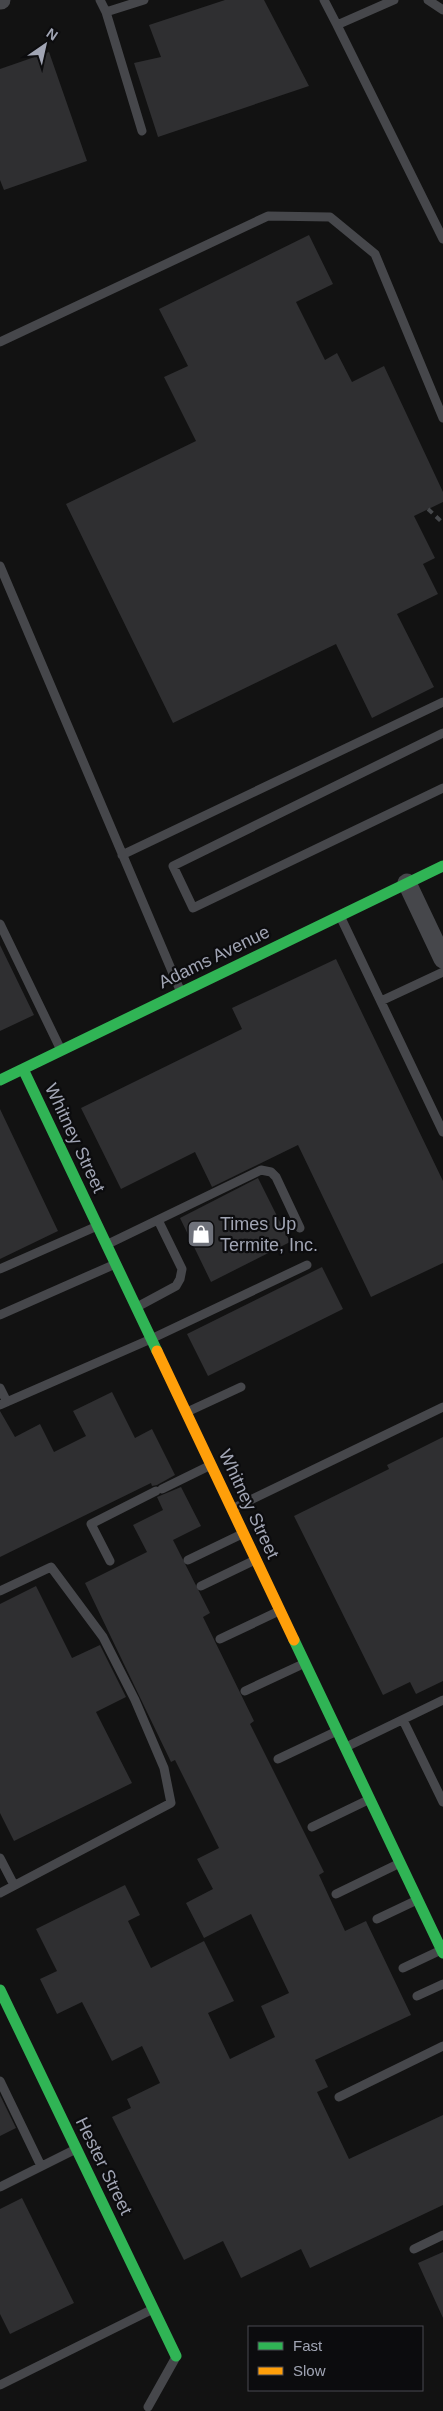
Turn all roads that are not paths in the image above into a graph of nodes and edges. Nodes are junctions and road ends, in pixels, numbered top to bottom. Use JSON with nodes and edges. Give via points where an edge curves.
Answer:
{"nodes":[{"id":1,"x":100,"y":0,"type":"edge"},
{"id":2,"x":144,"y":0,"type":"edge"},
{"id":3,"x":324,"y":0,"type":"edge"},
{"id":4,"x":394,"y":0,"type":"edge"},
{"id":5,"x":428,"y":0,"type":"edge"},
{"id":6,"x":443,"y":10,"type":"edge"},
{"id":7,"x":106,"y":12,"type":"junction"},
{"id":8,"x":336,"y":26,"type":"junction"},
{"id":9,"x":142,"y":131,"type":"dead end"},
{"id":10,"x":443,"y":239,"type":"edge"},
{"id":11,"x":0,"y":342,"type":"edge"},
{"id":12,"x":443,"y":418,"type":"edge"},
{"id":13,"x":0,"y":566,"type":"edge"},
{"id":14,"x":443,"y":702,"type":"edge"},
{"id":15,"x":443,"y":733,"type":"edge"},
{"id":16,"x":443,"y":788,"type":"edge"},
{"id":17,"x":122,"y":855,"type":"junction"},
{"id":18,"x":443,"y":866,"type":"edge"},
{"id":19,"x":407,"y":883,"type":"junction"},
{"id":20,"x":340,"y":916,"type":"junction"},
{"id":21,"x":0,"y":924,"type":"edge"},
{"id":22,"x":441,"y":948,"type":"edge"},
{"id":23,"x":443,"y":972,"type":"edge"},
{"id":24,"x":181,"y":993,"type":"junction"},
{"id":25,"x":381,"y":1001,"type":"junction"},
{"id":26,"x":61,"y":1051,"type":"junction"},
{"id":27,"x":23,"y":1069,"type":"junction"},
{"id":28,"x":0,"y":1080,"type":"edge"},
{"id":29,"x":443,"y":1132,"type":"edge"},
{"id":30,"x":158,"y":1220,"type":"junction"},
{"id":31,"x":97,"y":1226,"type":"junction"},
{"id":32,"x":300,"y":1228,"type":"dead end"},
{"id":33,"x":107,"y":1244,"type":"junction"},
{"id":34,"x":116,"y":1264,"type":"junction"},
{"id":35,"x":307,"y":1264,"type":"dead end"},
{"id":36,"x":0,"y":1269,"type":"edge"},
{"id":37,"x":137,"y":1308,"type":"junction"},
{"id":38,"x":0,"y":1315,"type":"edge"},
{"id":39,"x":151,"y":1339,"type":"junction"},
{"id":40,"x":241,"y":1387,"type":"dead end"},
{"id":41,"x":0,"y":1388,"type":"edge"},
{"id":42,"x":4,"y":1404,"type":"edge"},
{"id":43,"x":443,"y":1407,"type":"edge"},
{"id":44,"x":186,"y":1412,"type":"junction"},
{"id":45,"x":211,"y":1464,"type":"junction"},
{"id":46,"x":232,"y":1508,"type":"junction"},
{"id":47,"x":244,"y":1534,"type":"junction"},
{"id":48,"x":188,"y":1560,"type":"dead end"},
{"id":49,"x":256,"y":1560,"type":"junction"},
{"id":50,"x":110,"y":1561,"type":"dead end"},
{"id":51,"x":201,"y":1586,"type":"dead end"},
{"id":52,"x":0,"y":1591,"type":"edge"},
{"id":53,"x":280,"y":1611,"type":"junction"},
{"id":54,"x":220,"y":1639,"type":"dead end"},
{"id":55,"x":306,"y":1663,"type":"junction"},
{"id":56,"x":246,"y":1691,"type":"dead end"},
{"id":57,"x":443,"y":1700,"type":"edge"},
{"id":58,"x":403,"y":1720,"type":"junction"},
{"id":59,"x":338,"y":1731,"type":"junction"},
{"id":60,"x":345,"y":1748,"type":"junction"},
{"id":61,"x":278,"y":1759,"type":"dead end"},
{"id":62,"x":370,"y":1799,"type":"junction"},
{"id":63,"x":443,"y":1802,"type":"edge"},
{"id":64,"x":312,"y":1827,"type":"dead end"},
{"id":65,"x":0,"y":1858,"type":"edge"},
{"id":66,"x":400,"y":1863,"type":"junction"},
{"id":67,"x":14,"y":1885,"type":"junction"},
{"id":68,"x":0,"y":1893,"type":"edge"},
{"id":69,"x":336,"y":1894,"type":"dead end"},
{"id":70,"x":418,"y":1900,"type":"junction"},
{"id":71,"x":377,"y":1919,"type":"dead end"},
{"id":72,"x":442,"y":1951,"type":"edge"},
{"id":73,"x":403,"y":1968,"type":"dead end"},
{"id":74,"x":443,"y":1984,"type":"edge"},
{"id":75,"x":0,"y":1990,"type":"edge"},
{"id":76,"x":417,"y":1996,"type":"dead end"},
{"id":77,"x":4,"y":2007,"type":"edge"},
{"id":78,"x":443,"y":2046,"type":"edge"},
{"id":79,"x":0,"y":2081,"type":"edge"},
{"id":80,"x":339,"y":2097,"type":"dead end"},
{"id":81,"x":76,"y":2148,"type":"junction"},
{"id":82,"x":42,"y":2166,"type":"junction"},
{"id":83,"x":0,"y":2187,"type":"edge"},
{"id":84,"x":443,"y":2235,"type":"edge"},
{"id":85,"x":414,"y":2249,"type":"dead end"},
{"id":86,"x":154,"y":2309,"type":"junction"},
{"id":87,"x":176,"y":2356,"type":"joint"},
{"id":88,"x":0,"y":2385,"type":"edge"},
{"id":89,"x":148,"y":2407,"type":"dead end"}],
"edges":[{"from":1,"to":7,"type":"lane"},
{"from":2,"to":7,"type":"lane"},
{"from":3,"to":8,"type":"lane"},
{"from":4,"to":8,"type":"lane"},
{"from":5,"to":6,"type":"lane"},
{"from":7,"to":9,"type":"lane"},
{"from":8,"to":10,"type":"lane"},
{"from":11,"to":12,"type":"lane","via":[[268,216],[330,217],[375,254]]},
{"from":13,"to":17,"type":"lane"},
{"from":14,"to":17,"type":"lane"},
{"from":15,"to":16,"type":"lane","via":[[173,866],[193,908]]},
{"from":17,"to":24,"type":"lane"},
{"from":18,"to":19,"type":"street","name":"Adams Avenue"},
{"from":19,"to":20,"type":"street","name":"Adams Avenue"},
{"from":19,"to":22,"type":"street"},
{"from":20,"to":24,"type":"street","name":"Adams Avenue"},
{"from":20,"to":25,"type":"lane"},
{"from":21,"to":26,"type":"lane"},
{"from":23,"to":25,"type":"lane"},
{"from":24,"to":26,"type":"street","name":"Adams Avenue"},
{"from":25,"to":29,"type":"lane"},
{"from":26,"to":27,"type":"street","name":"Adams Avenue"},
{"from":27,"to":28,"type":"street","name":"Adams Avenue"},
{"from":27,"to":31,"type":"street","name":"Whitney Street"},
{"from":30,"to":32,"type":"lane","via":[[262,1170],[272,1172],[276,1177]]},
{"from":30,"to":33,"type":"lane"},
{"from":30,"to":37,"type":"lane","via":[[182,1270],[180,1279],[176,1286]]},
{"from":31,"to":33,"type":"street","name":"Whitney Street"},
{"from":31,"to":36,"type":"lane"},
{"from":33,"to":34,"type":"street","name":"Whitney Street"},
{"from":34,"to":37,"type":"street","name":"Whitney Street"},
{"from":34,"to":38,"type":"lane"},
{"from":35,"to":39,"type":"lane"},
{"from":37,"to":39,"type":"street","name":"Whitney Street"},
{"from":39,"to":42,"type":"lane"},
{"from":39,"to":44,"type":"street","name":"Whitney Street"},
{"from":40,"to":44,"type":"lane"},
{"from":41,"to":42,"type":"lane"},
{"from":43,"to":46,"type":"lane"},
{"from":44,"to":45,"type":"street","name":"Whitney Street"},
{"from":45,"to":46,"type":"street","name":"Whitney Street"},
{"from":45,"to":50,"type":"lane","via":[[91,1524]]},
{"from":46,"to":47,"type":"street","name":"Whitney Street"},
{"from":47,"to":48,"type":"lane"},
{"from":47,"to":49,"type":"street","name":"Whitney Street"},
{"from":49,"to":51,"type":"lane"},
{"from":49,"to":53,"type":"street","name":"Whitney Street"},
{"from":52,"to":67,"type":"lane","via":[[52,1567],[104,1637],[164,1768],[171,1803]]},
{"from":53,"to":54,"type":"lane"},
{"from":53,"to":55,"type":"street","name":"Whitney Street"},
{"from":55,"to":56,"type":"lane"},
{"from":55,"to":59,"type":"street","name":"Whitney Street"},
{"from":57,"to":58,"type":"lane"},
{"from":58,"to":60,"type":"lane"},
{"from":58,"to":63,"type":"lane"},
{"from":59,"to":60,"type":"street","name":"Whitney Street"},
{"from":59,"to":61,"type":"lane"},
{"from":60,"to":62,"type":"street","name":"Whitney Street"},
{"from":62,"to":64,"type":"lane"},
{"from":62,"to":66,"type":"street","name":"Whitney Street"},
{"from":65,"to":67,"type":"lane"},
{"from":66,"to":69,"type":"lane"},
{"from":66,"to":70,"type":"street","name":"Whitney Street"},
{"from":67,"to":68,"type":"lane"},
{"from":70,"to":71,"type":"lane"},
{"from":70,"to":72,"type":"street","name":"Whitney Street"},
{"from":72,"to":73,"type":"lane"},
{"from":74,"to":76,"type":"lane"},
{"from":75,"to":77,"type":"street","name":"Hester Street"},
{"from":77,"to":81,"type":"street","name":"Hester Street"},
{"from":78,"to":80,"type":"lane"},
{"from":79,"to":82,"type":"lane"},
{"from":81,"to":82,"type":"lane"},
{"from":81,"to":86,"type":"street","name":"Hester Street"},
{"from":82,"to":83,"type":"lane"},
{"from":84,"to":85,"type":"lane"},
{"from":86,"to":87,"type":"street","name":"Hester Street"},
{"from":86,"to":88,"type":"lane"},
{"from":87,"to":89,"type":"lane"}]}
